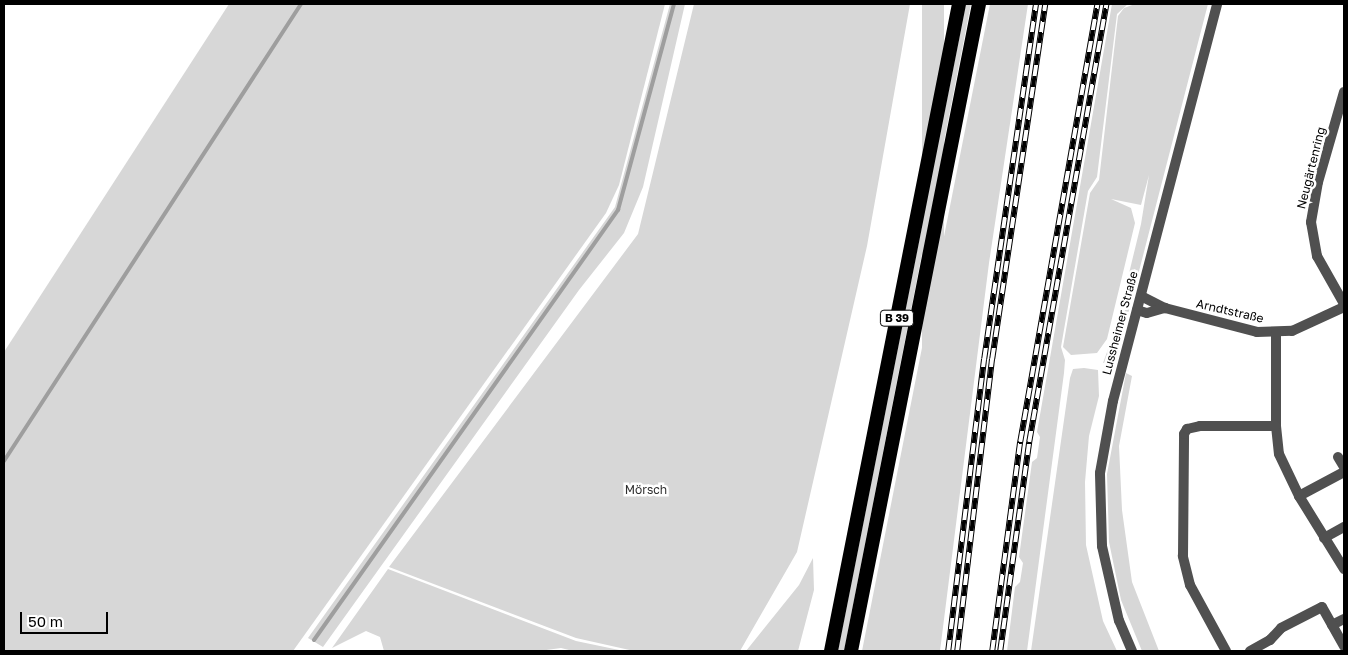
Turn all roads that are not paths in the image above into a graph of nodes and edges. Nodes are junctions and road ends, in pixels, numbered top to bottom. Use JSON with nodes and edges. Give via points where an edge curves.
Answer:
{"nodes":[{"id":1,"x":959,"y":4,"type":"edge"},
{"id":2,"x":979,"y":4,"type":"edge"},
{"id":3,"x":1217,"y":4,"type":"edge"},
{"id":4,"x":1344,"y":92,"type":"edge"},
{"id":5,"x":1140,"y":296,"type":"junction"},
{"id":6,"x":1344,"y":306,"type":"edge"},
{"id":7,"x":1166,"y":308,"type":"junction"},
{"id":8,"x":1137,"y":310,"type":"junction"},
{"id":9,"x":1276,"y":333,"type":"junction"},
{"id":10,"x":1276,"y":426,"type":"junction"},
{"id":11,"x":1338,"y":457,"type":"dead end"},
{"id":12,"x":1344,"y":468,"type":"edge"},
{"id":13,"x":1344,"y":472,"type":"edge"},
{"id":14,"x":1299,"y":496,"type":"junction"},
{"id":15,"x":1344,"y":527,"type":"edge"},
{"id":16,"x":1324,"y":538,"type":"junction"},
{"id":17,"x":1344,"y":569,"type":"edge"},
{"id":18,"x":1344,"y":619,"type":"edge"},
{"id":19,"x":1332,"y":625,"type":"junction"},
{"id":20,"x":1344,"y":646,"type":"edge"},
{"id":21,"x":852,"y":648,"type":"edge"},
{"id":22,"x":831,"y":651,"type":"edge"},
{"id":23,"x":1132,"y":651,"type":"edge"},
{"id":24,"x":1226,"y":651,"type":"edge"},
{"id":25,"x":1250,"y":651,"type":"edge"}],
"edges":[{"from":1,"to":22,"type":"highway","number":"B 39"},
{"from":2,"to":21,"type":"highway","number":"B 39"},
{"from":3,"to":5,"type":"street","name":"Lussheimer Straße"},
{"from":4,"to":6,"type":"street","name":"Neugärtenring","via":[[1318,182],[1311,222],[1317,256]]},
{"from":5,"to":7,"type":"street","name":"Arndtstraße"},
{"from":5,"to":8,"type":"street","name":"Lussheimer Straße"},
{"from":6,"to":9,"type":"street","name":"Arndtstraße","via":[[1308,326]]},
{"from":7,"to":8,"type":"street","name":"Arndtstraße","via":[[1147,313]]},
{"from":7,"to":9,"type":"street","name":"Arndtstraße","via":[[1257,332]]},
{"from":8,"to":23,"type":"street","name":"Lussheimer Straße","via":[[1105,437],[1099,515],[1109,586],[1118,621]]},
{"from":9,"to":10,"type":"street"},
{"from":10,"to":14,"type":"street","via":[[1279,454]]},
{"from":10,"to":24,"type":"street","via":[[1200,426],[1187,429],[1184,434],[1183,556],[1190,585]]},
{"from":11,"to":12,"type":"street"},
{"from":13,"to":14,"type":"street"},
{"from":14,"to":16,"type":"street"},
{"from":15,"to":16,"type":"street"},
{"from":16,"to":17,"type":"street"},
{"from":18,"to":19,"type":"street"},
{"from":19,"to":20,"type":"street"},
{"from":19,"to":25,"type":"street","via":[[1322,607],[1281,628],[1270,640]]}]}
